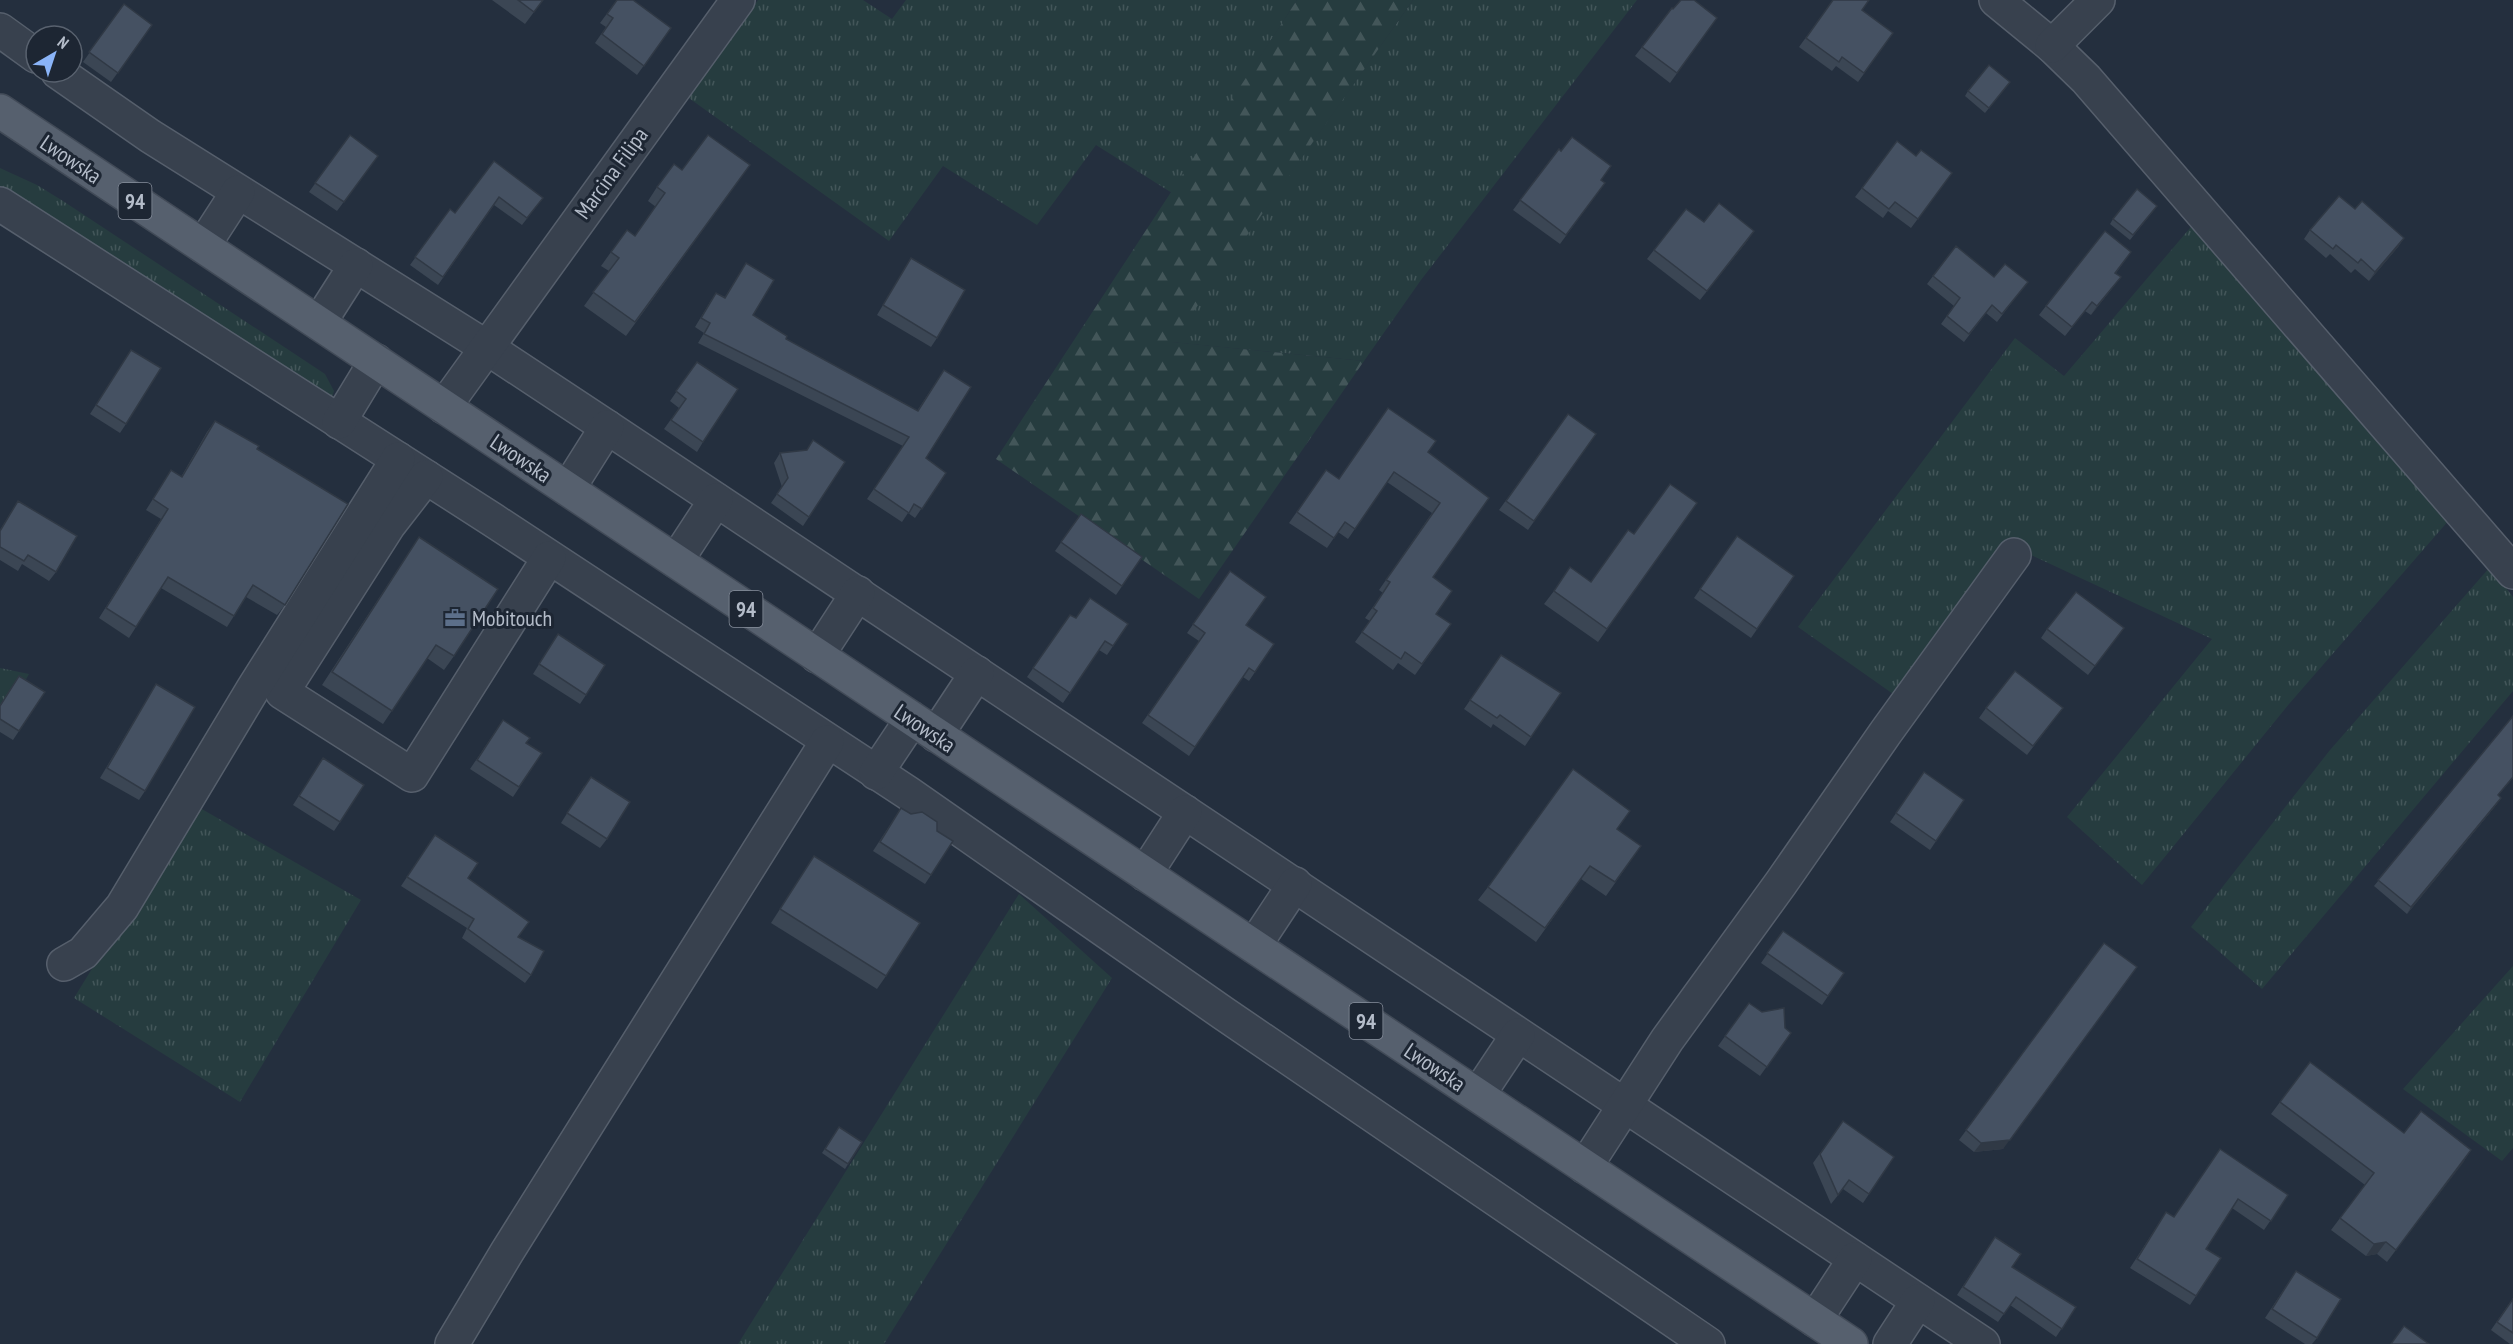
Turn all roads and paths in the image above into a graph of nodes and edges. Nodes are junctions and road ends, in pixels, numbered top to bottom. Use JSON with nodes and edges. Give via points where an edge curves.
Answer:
{"nodes":[{"id":1,"x":738,"y":0,"type":"edge"},
{"id":2,"x":1995,"y":0,"type":"edge"},
{"id":3,"x":2098,"y":0,"type":"edge"},
{"id":4,"x":0,"y":30,"type":"edge"},
{"id":5,"x":2052,"y":46,"type":"junction"},
{"id":6,"x":24,"y":47,"type":"edge"},
{"id":7,"x":76,"y":84,"type":"edge"},
{"id":8,"x":0,"y":111,"type":"edge"},
{"id":9,"x":238,"y":192,"type":"junction"},
{"id":10,"x":0,"y":204,"type":"edge"},
{"id":11,"x":203,"y":246,"type":"junction"},
{"id":12,"x":356,"y":265,"type":"junction"},
{"id":13,"x":319,"y":323,"type":"junction"},
{"id":14,"x":486,"y":347,"type":"junction"},
{"id":15,"x":376,"y":361,"type":"junction"},
{"id":16,"x":444,"y":407,"type":"junction"},
{"id":17,"x":339,"y":422,"type":"junction"},
{"id":18,"x":607,"y":427,"type":"junction"},
{"id":19,"x":398,"y":459,"type":"junction"},
{"id":20,"x":426,"y":477,"type":"junction"},
{"id":21,"x":568,"y":489,"type":"junction"},
{"id":22,"x":716,"y":500,"type":"junction"},
{"id":23,"x":2014,"y":555,"type":"dead end"},
{"id":24,"x":549,"y":558,"type":"junction"},
{"id":25,"x":676,"y":561,"type":"junction"},
{"id":26,"x":2513,"y":572,"type":"edge"},
{"id":27,"x":858,"y":593,"type":"junction"},
{"id":28,"x":817,"y":656,"type":"junction"},
{"id":29,"x":977,"y":673,"type":"junction"},
{"id":30,"x":924,"y":727,"type":"junction"},
{"id":31,"x":827,"y":742,"type":"junction"},
{"id":32,"x":876,"y":773,"type":"junction"},
{"id":33,"x":1185,"y":812,"type":"junction"},
{"id":34,"x":1145,"y":874,"type":"junction"},
{"id":35,"x":1295,"y":884,"type":"junction"},
{"id":36,"x":1254,"y":946,"type":"junction"},
{"id":37,"x":64,"y":963,"type":"dead end"},
{"id":38,"x":1518,"y":1035,"type":"junction"},
{"id":39,"x":1478,"y":1095,"type":"junction"},
{"id":40,"x":1625,"y":1106,"type":"junction"},
{"id":41,"x":1586,"y":1167,"type":"junction"},
{"id":42,"x":1855,"y":1259,"type":"junction"},
{"id":43,"x":1918,"y":1301,"type":"junction"},
{"id":44,"x":1815,"y":1320,"type":"junction"},
{"id":45,"x":452,"y":1344,"type":"edge"},
{"id":46,"x":1708,"y":1344,"type":"edge"},
{"id":47,"x":1851,"y":1344,"type":"edge"},
{"id":48,"x":1890,"y":1344,"type":"edge"},
{"id":49,"x":1983,"y":1344,"type":"edge"}],
"edges":[{"from":1,"to":14,"type":"street","name":"Marcina Filipa"},
{"from":2,"to":5,"type":"street"},
{"from":3,"to":5,"type":"street"},
{"from":4,"to":6,"type":"street"},
{"from":5,"to":26,"type":"street","via":[[2095,89]]},
{"from":7,"to":9,"type":"street"},
{"from":8,"to":11,"type":"main road","name":"Lwowska","number":"94"},
{"from":9,"to":11,"type":"street"},
{"from":9,"to":12,"type":"street"},
{"from":10,"to":17,"type":"street"},
{"from":11,"to":13,"type":"main road","name":"Lwowska","number":"94"},
{"from":12,"to":13,"type":"street"},
{"from":12,"to":14,"type":"street"},
{"from":13,"to":15,"type":"main road","name":"Lwowska","number":"94"},
{"from":14,"to":16,"type":"street","name":"Marcina Filipa"},
{"from":14,"to":18,"type":"street"},
{"from":15,"to":16,"type":"main road","name":"Lwowska","number":"94"},
{"from":15,"to":17,"type":"street"},
{"from":16,"to":21,"type":"main road","name":"Lwowska","number":"94"},
{"from":17,"to":19,"type":"street"},
{"from":18,"to":21,"type":"street"},
{"from":18,"to":22,"type":"street"},
{"from":19,"to":20,"type":"street"},
{"from":19,"to":37,"type":"street","via":[[122,907],[83,953]]},
{"from":20,"to":24,"type":"street"},
{"from":20,"to":24,"type":"street","via":[[388,526],[282,692],[412,775]]},
{"from":21,"to":25,"type":"main road","name":"Lwowska","number":"94"},
{"from":22,"to":25,"type":"street"},
{"from":22,"to":27,"type":"street"},
{"from":23,"to":40,"type":"street"},
{"from":24,"to":31,"type":"street"},
{"from":25,"to":28,"type":"main road","name":"Lwowska","number":"94"},
{"from":27,"to":28,"type":"street"},
{"from":27,"to":29,"type":"street"},
{"from":28,"to":30,"type":"main road","name":"Lwowska","number":"94"},
{"from":29,"to":30,"type":"street"},
{"from":29,"to":33,"type":"street"},
{"from":30,"to":32,"type":"street"},
{"from":30,"to":34,"type":"main road","name":"Lwowska","number":"94"},
{"from":31,"to":32,"type":"street"},
{"from":31,"to":45,"type":"street"},
{"from":32,"to":46,"type":"street"},
{"from":33,"to":34,"type":"street"},
{"from":33,"to":35,"type":"street"},
{"from":34,"to":36,"type":"main road","name":"Lwowska","number":"94"},
{"from":35,"to":36,"type":"street"},
{"from":35,"to":38,"type":"street"},
{"from":36,"to":39,"type":"main road","name":"Lwowska","number":"94"},
{"from":38,"to":39,"type":"street"},
{"from":38,"to":40,"type":"street"},
{"from":39,"to":41,"type":"main road","name":"Lwowska","number":"94"},
{"from":40,"to":41,"type":"street"},
{"from":40,"to":42,"type":"street"},
{"from":41,"to":44,"type":"main road","name":"Lwowska","number":"94"},
{"from":42,"to":43,"type":"street"},
{"from":42,"to":44,"type":"street"},
{"from":43,"to":48,"type":"street"},
{"from":43,"to":49,"type":"street"},
{"from":44,"to":47,"type":"main road","name":"Lwowska","number":"94"}]}
